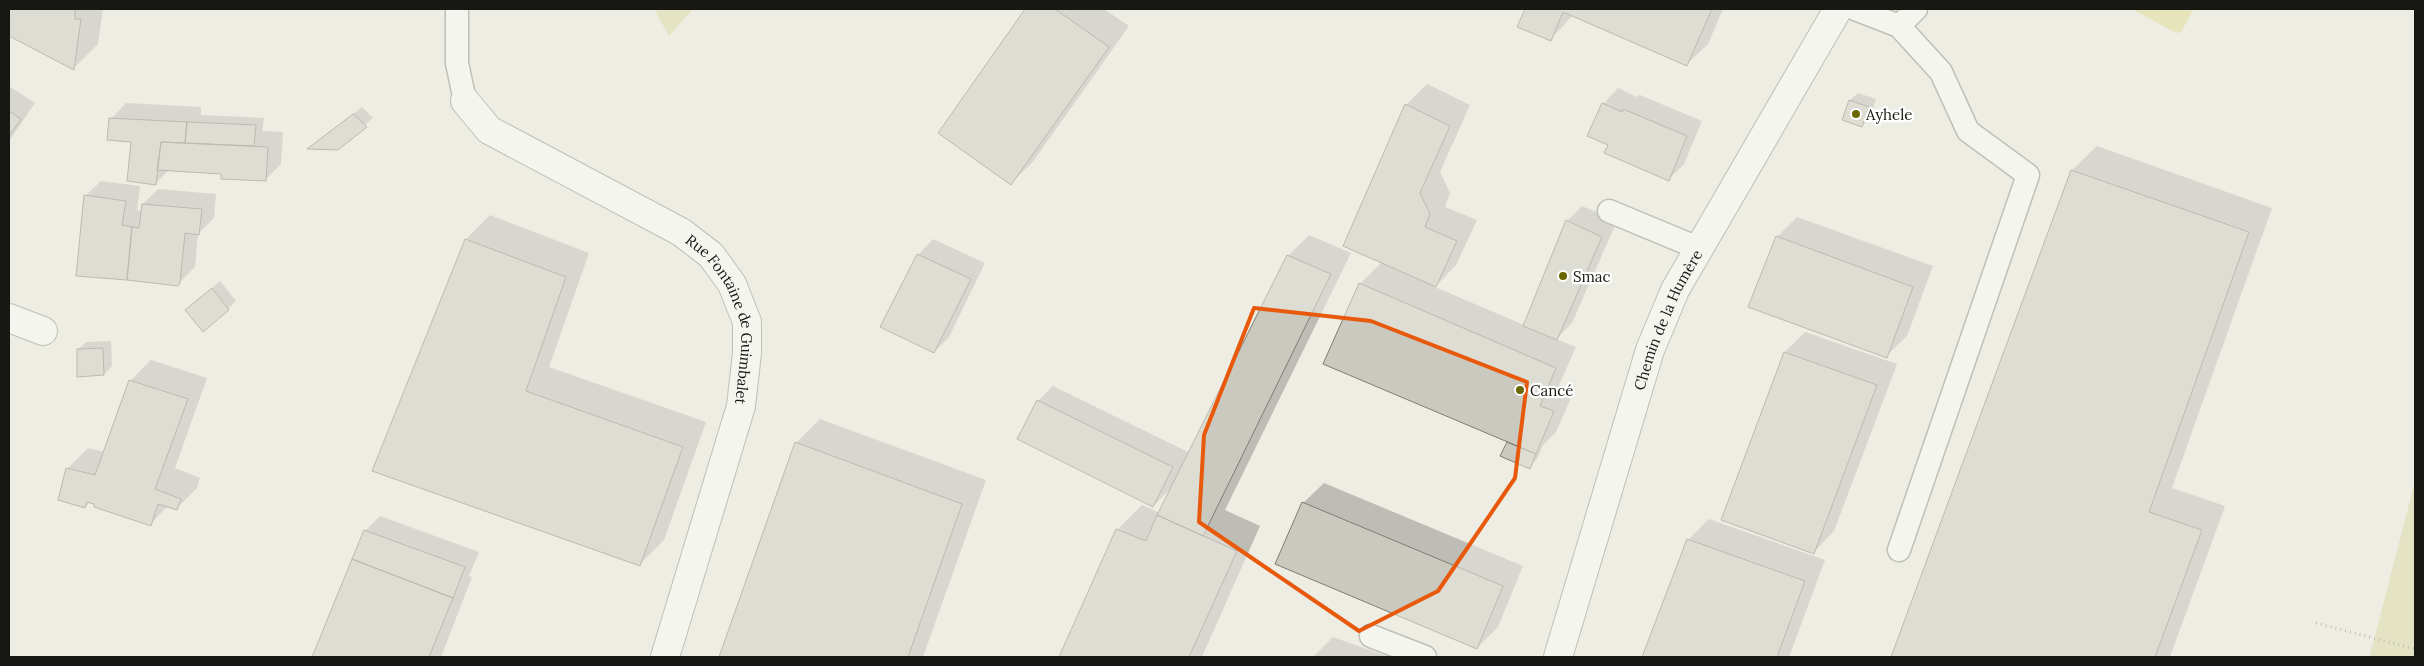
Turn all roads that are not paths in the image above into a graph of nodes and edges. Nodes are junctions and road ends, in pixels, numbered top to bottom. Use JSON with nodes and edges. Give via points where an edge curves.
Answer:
{"nodes":[{"id":1,"x":457,"y":9,"type":"edge"},
{"id":2,"x":1838,"y":9,"type":"edge"},
{"id":3,"x":1855,"y":9,"type":"edge"},
{"id":4,"x":1916,"y":9,"type":"edge"},
{"id":5,"x":1899,"y":26,"type":"junction"},
{"id":6,"x":465,"y":101,"type":"joint"},
{"id":7,"x":1609,"y":211,"type":"dead end"},
{"id":8,"x":1698,"y":248,"type":"junction"},
{"id":9,"x":9,"y":318,"type":"edge"},
{"id":10,"x":43,"y":331,"type":"dead end"},
{"id":11,"x":1899,"y":550,"type":"dead end"},
{"id":12,"x":1371,"y":636,"type":"dead end"},
{"id":13,"x":665,"y":657,"type":"edge"},
{"id":14,"x":1425,"y":657,"type":"edge"},
{"id":15,"x":1558,"y":657,"type":"edge"}],
"edges":[{"from":1,"to":6,"type":"lane","via":[[456,64]]},
{"from":2,"to":8,"type":"street","name":"Chemin de la Humère"},
{"from":3,"to":5,"type":"lane"},
{"from":4,"to":5,"type":"lane"},
{"from":5,"to":11,"type":"lane","via":[[1940,72],[1968,131],[2028,175]]},
{"from":6,"to":13,"type":"street","name":"Rue Fontaine de Guimbalet","via":[[489,130],[681,232],[711,255],[732,284],[747,322],[741,406]]},
{"from":7,"to":8,"type":"lane"},
{"from":8,"to":15,"type":"street","name":"Chemin de la Humère","via":[[1675,290],[1650,350]]},
{"from":9,"to":10,"type":"street"},
{"from":12,"to":14,"type":"lane"}]}
